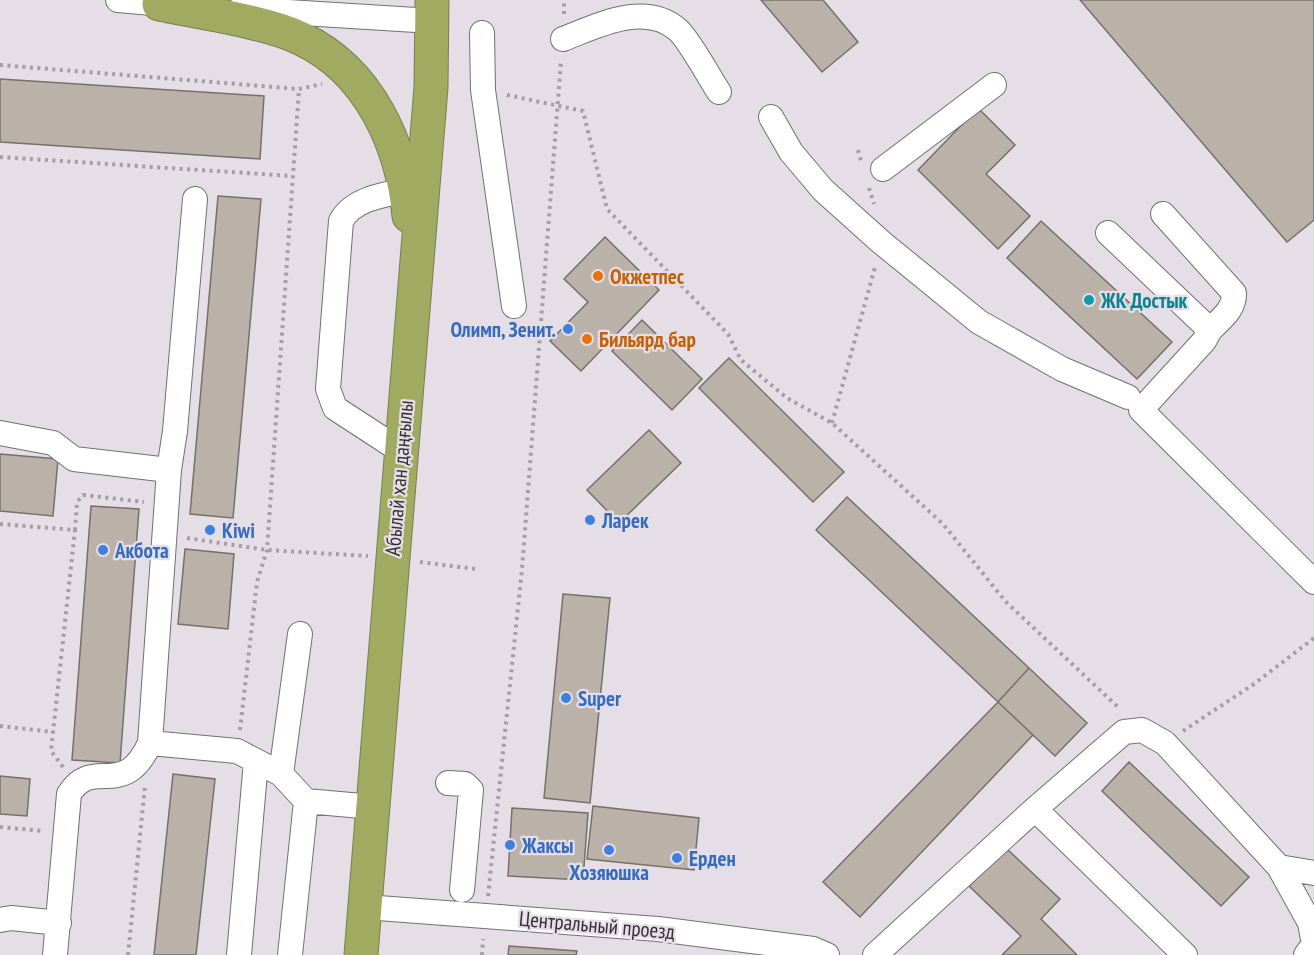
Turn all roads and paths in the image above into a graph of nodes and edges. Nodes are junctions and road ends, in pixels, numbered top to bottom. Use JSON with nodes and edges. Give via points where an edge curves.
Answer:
{"nodes":[{"id":1,"x":118,"y":0,"type":"edge"},
{"id":2,"x":564,"y":0,"type":"edge"},
{"id":3,"x":174,"y":2,"type":"edge"},
{"id":4,"x":432,"y":10,"type":"edge"},
{"id":5,"x":482,"y":33,"type":"dead end"},
{"id":6,"x":563,"y":39,"type":"junction"},
{"id":7,"x":0,"y":65,"type":"edge"},
{"id":8,"x":356,"y":78,"type":"junction"},
{"id":9,"x":994,"y":85,"type":"dead end"},
{"id":10,"x":299,"y":89,"type":"junction"},
{"id":11,"x":483,"y":90,"type":"junction"},
{"id":12,"x":719,"y":92,"type":"dead end"},
{"id":13,"x":555,"y":106,"type":"junction"},
{"id":14,"x":771,"y":117,"type":"dead end"},
{"id":15,"x":858,"y":150,"type":"dead end"},
{"id":16,"x":0,"y":157,"type":"edge"},
{"id":17,"x":871,"y":174,"type":"junction"},
{"id":18,"x":292,"y":176,"type":"junction"},
{"id":19,"x":414,"y":189,"type":"junction"},
{"id":20,"x":195,"y":199,"type":"dead end"},
{"id":21,"x":1163,"y":214,"type":"dead end"},
{"id":22,"x":1108,"y":233,"type":"dead end"},
{"id":23,"x":881,"y":242,"type":"junction"},
{"id":24,"x":514,"y":306,"type":"dead end"},
{"id":25,"x":1210,"y":330,"type":"junction"},
{"id":26,"x":1128,"y":397,"type":"dead end"},
{"id":27,"x":832,"y":423,"type":"junction"},
{"id":28,"x":0,"y":433,"type":"edge"},
{"id":29,"x":401,"y":451,"type":"junction"},
{"id":30,"x":169,"y":470,"type":"junction"},
{"id":31,"x":166,"y":504,"type":"junction"},
{"id":32,"x":0,"y":524,"type":"edge"},
{"id":33,"x":75,"y":530,"type":"junction"},
{"id":34,"x":166,"y":535,"type":"junction"},
{"id":35,"x":267,"y":550,"type":"junction"},
{"id":36,"x":392,"y":558,"type":"junction"},
{"id":37,"x":476,"y":569,"type":"dead end"},
{"id":38,"x":1314,"y":582,"type":"edge"},
{"id":39,"x":300,"y":634,"type":"dead end"},
{"id":40,"x":1314,"y":638,"type":"edge"},
{"id":41,"x":0,"y":726,"type":"edge"},
{"id":42,"x":1142,"y":730,"type":"junction"},
{"id":43,"x":53,"y":732,"type":"junction"},
{"id":44,"x":150,"y":743,"type":"junction"},
{"id":45,"x":1165,"y":743,"type":"junction"},
{"id":46,"x":247,"y":756,"type":"junction"},
{"id":47,"x":280,"y":774,"type":"junction"},
{"id":48,"x":448,"y":783,"type":"dead end"},
{"id":49,"x":75,"y":784,"type":"junction"},
{"id":50,"x":306,"y":801,"type":"junction"},
{"id":51,"x":373,"y":807,"type":"junction"},
{"id":52,"x":1035,"y":809,"type":"junction"},
{"id":53,"x":0,"y":827,"type":"edge"},
{"id":54,"x":64,"y":833,"type":"junction"},
{"id":55,"x":1279,"y":867,"type":"junction"},
{"id":56,"x":1314,"y":873,"type":"edge"},
{"id":57,"x":462,"y":890,"type":"dead end"},
{"id":58,"x":365,"y":907,"type":"junction"},
{"id":59,"x":486,"y":916,"type":"junction"},
{"id":60,"x":0,"y":920,"type":"edge"},
{"id":61,"x":59,"y":923,"type":"junction"},
{"id":62,"x":719,"y":946,"type":"edge"},
{"id":63,"x":818,"y":953,"type":"edge"},
{"id":64,"x":55,"y":955,"type":"edge"},
{"id":65,"x":128,"y":955,"type":"edge"},
{"id":66,"x":239,"y":955,"type":"edge"},
{"id":67,"x":290,"y":955,"type":"edge"},
{"id":68,"x":361,"y":955,"type":"edge"},
{"id":69,"x":482,"y":955,"type":"edge"},
{"id":70,"x":875,"y":955,"type":"edge"},
{"id":71,"x":1185,"y":955,"type":"edge"},
{"id":72,"x":1305,"y":955,"type":"edge"}],
"edges":[{"from":1,"to":3,"type":"street"},
{"from":2,"to":6,"type":"path"},
{"from":3,"to":4,"type":"street","via":[[390,17]]},
{"from":3,"to":8,"type":"highway","via":[[301,38]]},
{"from":4,"to":19,"type":"highway","name":"Абылай хан даңғылы","via":[[431,87]]},
{"from":5,"to":11,"type":"street"},
{"from":6,"to":12,"type":"street","via":[[636,15],[663,22],[678,30]]},
{"from":6,"to":13,"type":"path"},
{"from":7,"to":10,"type":"path"},
{"from":8,"to":10,"type":"path"},
{"from":8,"to":19,"type":"highway","via":[[382,118],[399,164]]},
{"from":9,"to":17,"type":"street"},
{"from":10,"to":18,"type":"path"},
{"from":11,"to":13,"type":"path"},
{"from":11,"to":24,"type":"street"},
{"from":13,"to":27,"type":"path","via":[[583,111],[607,209],[728,334],[741,360],[787,398]]},
{"from":13,"to":59,"type":"path","via":[[522,569]]},
{"from":14,"to":23,"type":"street","via":[[791,152],[824,190]]},
{"from":15,"to":17,"type":"path"},
{"from":16,"to":18,"type":"path"},
{"from":17,"to":23,"type":"path"},
{"from":18,"to":35,"type":"path"},
{"from":19,"to":29,"type":"highway","name":"Абылай хан даңғылы","via":[[415,282]]},
{"from":19,"to":29,"type":"street","via":[[360,202],[341,221],[328,389],[335,408]]},
{"from":20,"to":30,"type":"street"},
{"from":21,"to":25,"type":"street","via":[[1234,292],[1230,310]]},
{"from":22,"to":25,"type":"street"},
{"from":23,"to":26,"type":"street","via":[[979,322],[1062,369]]},
{"from":23,"to":27,"type":"path"},
{"from":25,"to":38,"type":"street","via":[[1141,410]]},
{"from":27,"to":42,"type":"path","via":[[943,524],[1006,602]]},
{"from":28,"to":30,"type":"street","via":[[53,443],[74,459]]},
{"from":29,"to":36,"type":"highway","name":"Абылай хан даңғылы"},
{"from":30,"to":31,"type":"street"},
{"from":31,"to":33,"type":"path","via":[[83,495],[76,502]]},
{"from":31,"to":34,"type":"street"},
{"from":32,"to":33,"type":"path"},
{"from":33,"to":43,"type":"path"},
{"from":34,"to":35,"type":"path"},
{"from":34,"to":44,"type":"street"},
{"from":35,"to":36,"type":"path"},
{"from":35,"to":46,"type":"path","via":[[257,582]]},
{"from":36,"to":37,"type":"path"},
{"from":36,"to":51,"type":"highway","name":"Абылай хан даңғылы"},
{"from":39,"to":47,"type":"street"},
{"from":40,"to":45,"type":"path","via":[[1254,684]]},
{"from":41,"to":43,"type":"path"},
{"from":42,"to":45,"type":"street"},
{"from":42,"to":52,"type":"street","via":[[1124,732]]},
{"from":43,"to":49,"type":"path","via":[[51,751]]},
{"from":44,"to":46,"type":"street"},
{"from":44,"to":49,"type":"street","via":[[142,759],[122,776],[85,777]]},
{"from":44,"to":65,"type":"path"},
{"from":45,"to":55,"type":"street"},
{"from":46,"to":47,"type":"street"},
{"from":46,"to":66,"type":"street"},
{"from":47,"to":50,"type":"street"},
{"from":48,"to":57,"type":"street","via":[[465,784],[471,790]]},
{"from":49,"to":54,"type":"street","via":[[69,794]]},
{"from":50,"to":51,"type":"street"},
{"from":50,"to":67,"type":"street"},
{"from":51,"to":58,"type":"highway","name":"Абылай хан даңғылы"},
{"from":52,"to":70,"type":"street"},
{"from":52,"to":71,"type":"street"},
{"from":53,"to":54,"type":"path"},
{"from":54,"to":61,"type":"street"},
{"from":55,"to":56,"type":"street"},
{"from":55,"to":72,"type":"street","via":[[1310,923],[1314,944]]},
{"from":58,"to":59,"type":"street","name":"Центральный проезд"},
{"from":58,"to":68,"type":"highway","name":"Абылай хан даңғылы"},
{"from":59,"to":62,"type":"street","name":"Центральный проезд","via":[[658,929]]},
{"from":59,"to":69,"type":"path"},
{"from":60,"to":61,"type":"street"},
{"from":61,"to":64,"type":"street"},
{"from":62,"to":63,"type":"street","name":"Центральный проезд"}]}
